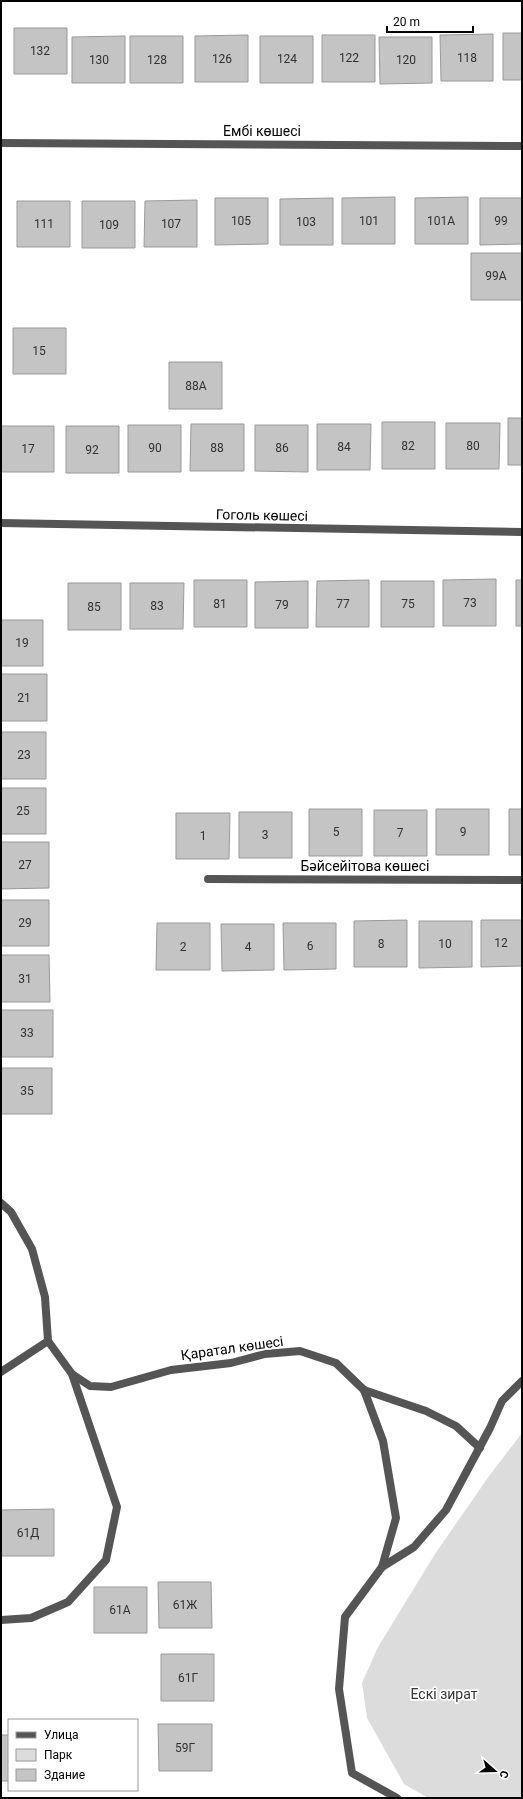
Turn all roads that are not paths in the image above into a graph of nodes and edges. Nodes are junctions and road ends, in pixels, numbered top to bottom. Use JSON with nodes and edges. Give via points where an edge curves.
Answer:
{"nodes":[{"id":1,"x":1,"y":143,"type":"edge"},
{"id":2,"x":522,"y":146,"type":"edge"},
{"id":3,"x":1,"y":523,"type":"edge"},
{"id":4,"x":522,"y":532,"type":"edge"},
{"id":5,"x":208,"y":879,"type":"dead end"},
{"id":6,"x":522,"y":880,"type":"edge"},
{"id":7,"x":1,"y":1203,"type":"edge"},
{"id":8,"x":48,"y":1341,"type":"junction"},
{"id":9,"x":1,"y":1372,"type":"edge"},
{"id":10,"x":72,"y":1374,"type":"junction"},
{"id":11,"x":522,"y":1382,"type":"edge"},
{"id":12,"x":364,"y":1390,"type":"junction"},
{"id":13,"x":480,"y":1448,"type":"junction"},
{"id":14,"x":382,"y":1567,"type":"junction"},
{"id":15,"x":1,"y":1620,"type":"edge"},
{"id":16,"x":397,"y":1798,"type":"edge"}],
"edges":[{"from":1,"to":2,"type":"street","name":"Ембі көшесі"},
{"from":3,"to":4,"type":"street","name":"Гоголь көшесі"},
{"from":5,"to":6,"type":"street","name":"Бәйсейітова көшесі"},
{"from":7,"to":8,"type":"street","via":[[11,1212],[32,1249],[45,1297]]},
{"from":8,"to":9,"type":"street"},
{"from":8,"to":10,"type":"street","name":"Қаратал көшесі"},
{"from":10,"to":12,"type":"street","name":"Қаратал көшесі","via":[[90,1386],[111,1387],[171,1370],[231,1364],[265,1354],[300,1351],[336,1363]]},
{"from":10,"to":15,"type":"street","via":[[117,1507],[106,1560],[68,1602],[31,1618]]},
{"from":11,"to":13,"type":"street","via":[[502,1401]]},
{"from":12,"to":13,"type":"street","via":[[426,1411],[456,1426]]},
{"from":12,"to":14,"type":"street","name":"Қаратал көшесі","via":[[383,1441],[396,1518]]},
{"from":13,"to":14,"type":"street","via":[[446,1510],[414,1547]]},
{"from":14,"to":16,"type":"street","name":"Қаратал көшесі","via":[[345,1617],[339,1689],[352,1772]]}]}
